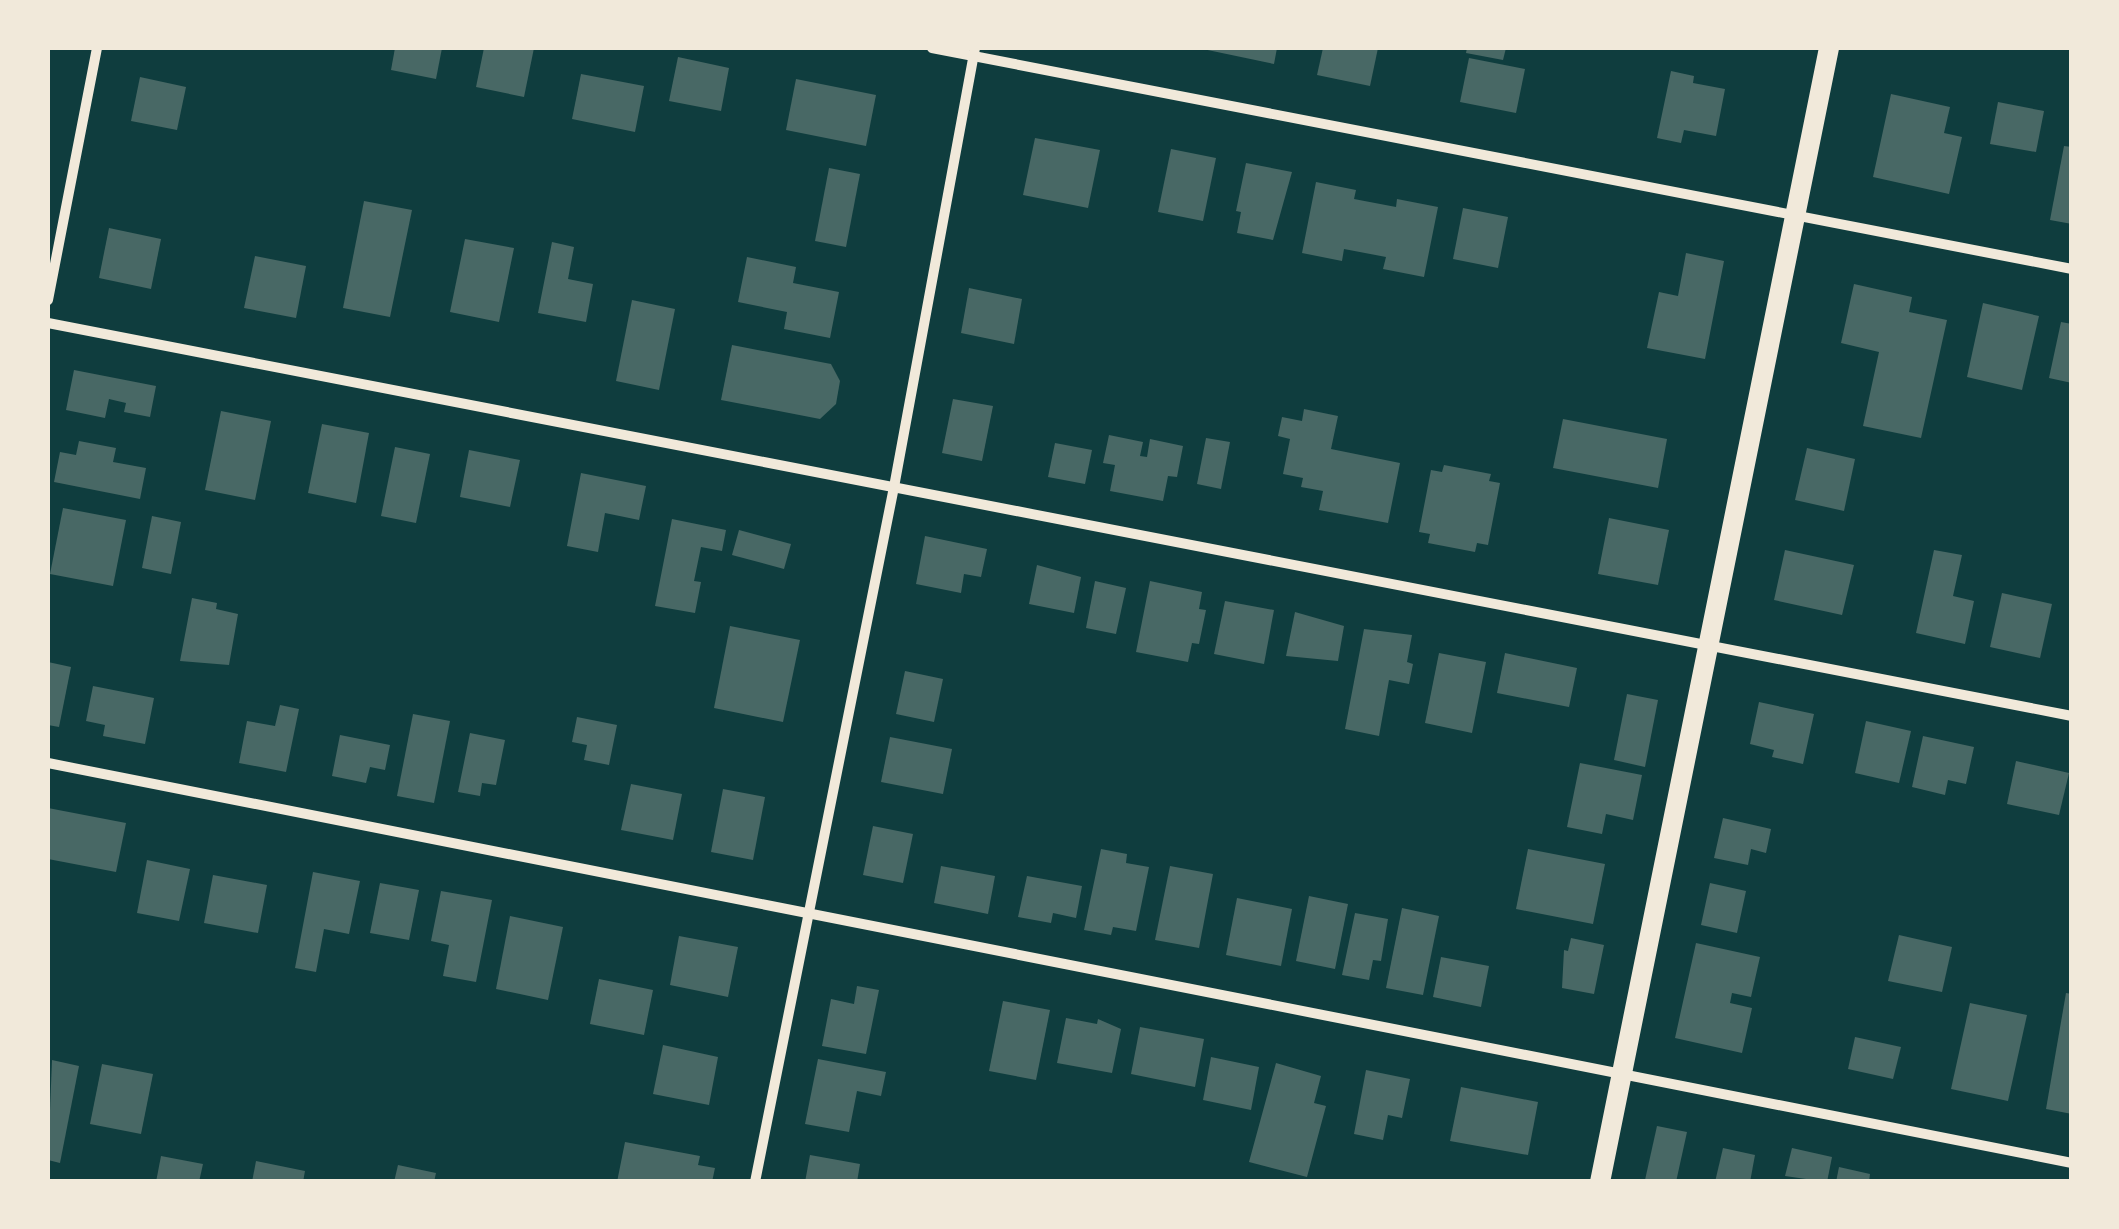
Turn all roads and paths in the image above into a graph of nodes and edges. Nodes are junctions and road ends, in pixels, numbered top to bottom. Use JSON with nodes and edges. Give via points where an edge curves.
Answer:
{"nodes":[{"id":1,"x":97,"y":48,"type":"edge"},
{"id":2,"x":932,"y":48,"type":"edge"},
{"id":3,"x":1829,"y":48,"type":"edge"},
{"id":4,"x":974,"y":52,"type":"edge"},
{"id":5,"x":1796,"y":215,"type":"junction"},
{"id":6,"x":2072,"y":268,"type":"edge"},
{"id":7,"x":48,"y":300,"type":"edge"},
{"id":8,"x":48,"y":324,"type":"edge"},
{"id":9,"x":894,"y":488,"type":"junction"},
{"id":10,"x":1710,"y":646,"type":"junction"},
{"id":11,"x":2072,"y":716,"type":"edge"},
{"id":12,"x":48,"y":762,"type":"edge"},
{"id":13,"x":811,"y":914,"type":"junction"},
{"id":14,"x":1622,"y":1074,"type":"junction"},
{"id":15,"x":2072,"y":1163,"type":"edge"},
{"id":16,"x":755,"y":1182,"type":"edge"},
{"id":17,"x":1600,"y":1182,"type":"edge"}],
"edges":[{"from":1,"to":7,"type":"street"},
{"from":2,"to":4,"type":"street"},
{"from":3,"to":5,"type":"main road"},
{"from":4,"to":5,"type":"street"},
{"from":4,"to":9,"type":"street"},
{"from":5,"to":6,"type":"street"},
{"from":5,"to":10,"type":"main road"},
{"from":8,"to":9,"type":"street"},
{"from":9,"to":10,"type":"street"},
{"from":9,"to":13,"type":"street"},
{"from":10,"to":11,"type":"street"},
{"from":10,"to":14,"type":"main road"},
{"from":12,"to":13,"type":"street"},
{"from":13,"to":14,"type":"street"},
{"from":13,"to":16,"type":"street"},
{"from":14,"to":15,"type":"street"},
{"from":14,"to":17,"type":"main road"}]}
